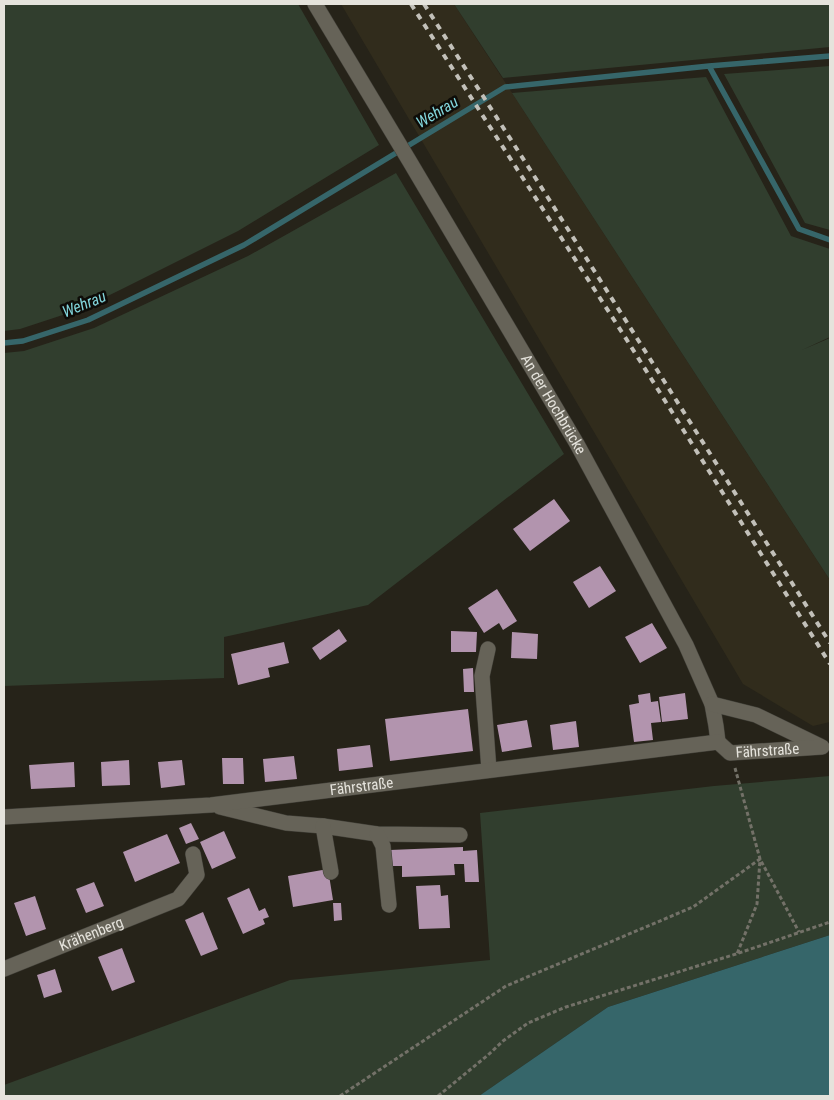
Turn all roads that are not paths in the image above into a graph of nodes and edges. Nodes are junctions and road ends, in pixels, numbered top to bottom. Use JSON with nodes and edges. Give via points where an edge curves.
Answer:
{"nodes":[{"id":1,"x":315,"y":4,"type":"edge"},
{"id":2,"x":488,"y":649,"type":"dead end"},
{"id":3,"x":712,"y":704,"type":"junction"},
{"id":4,"x":718,"y":742,"type":"junction"},
{"id":5,"x":826,"y":748,"type":"edge"},
{"id":6,"x":489,"y":770,"type":"junction"},
{"id":7,"x":211,"y":805,"type":"junction"},
{"id":8,"x":4,"y":817,"type":"edge"},
{"id":9,"x":323,"y":826,"type":"junction"},
{"id":10,"x":377,"y":834,"type":"junction"},
{"id":11,"x":460,"y":835,"type":"dead end"},
{"id":12,"x":193,"y":854,"type":"dead end"},
{"id":13,"x":330,"y":872,"type":"dead end"},
{"id":14,"x":389,"y":905,"type":"dead end"},
{"id":15,"x":4,"y":969,"type":"edge"}],
"edges":[{"from":1,"to":3,"type":"street","name":"An der Hochbrücke","via":[[577,444],[686,645]]},
{"from":2,"to":6,"type":"street","via":[[482,676]]},
{"from":3,"to":4,"type":"street","name":"Fährstraße"},
{"from":3,"to":5,"type":"street","via":[[756,715]]},
{"from":4,"to":5,"type":"street","name":"Fährstraße","via":[[730,753]]},
{"from":4,"to":6,"type":"street","name":"Fährstraße"},
{"from":6,"to":7,"type":"street","name":"Fährstraße"},
{"from":7,"to":8,"type":"street","name":"Fährstraße"},
{"from":7,"to":9,"type":"street","via":[[286,824]]},
{"from":9,"to":10,"type":"street"},
{"from":9,"to":13,"type":"street"},
{"from":10,"to":11,"type":"street"},
{"from":10,"to":14,"type":"street","via":[[383,846]]},
{"from":12,"to":15,"type":"street","name":"Krähenberg","via":[[197,875],[178,899]]}]}
